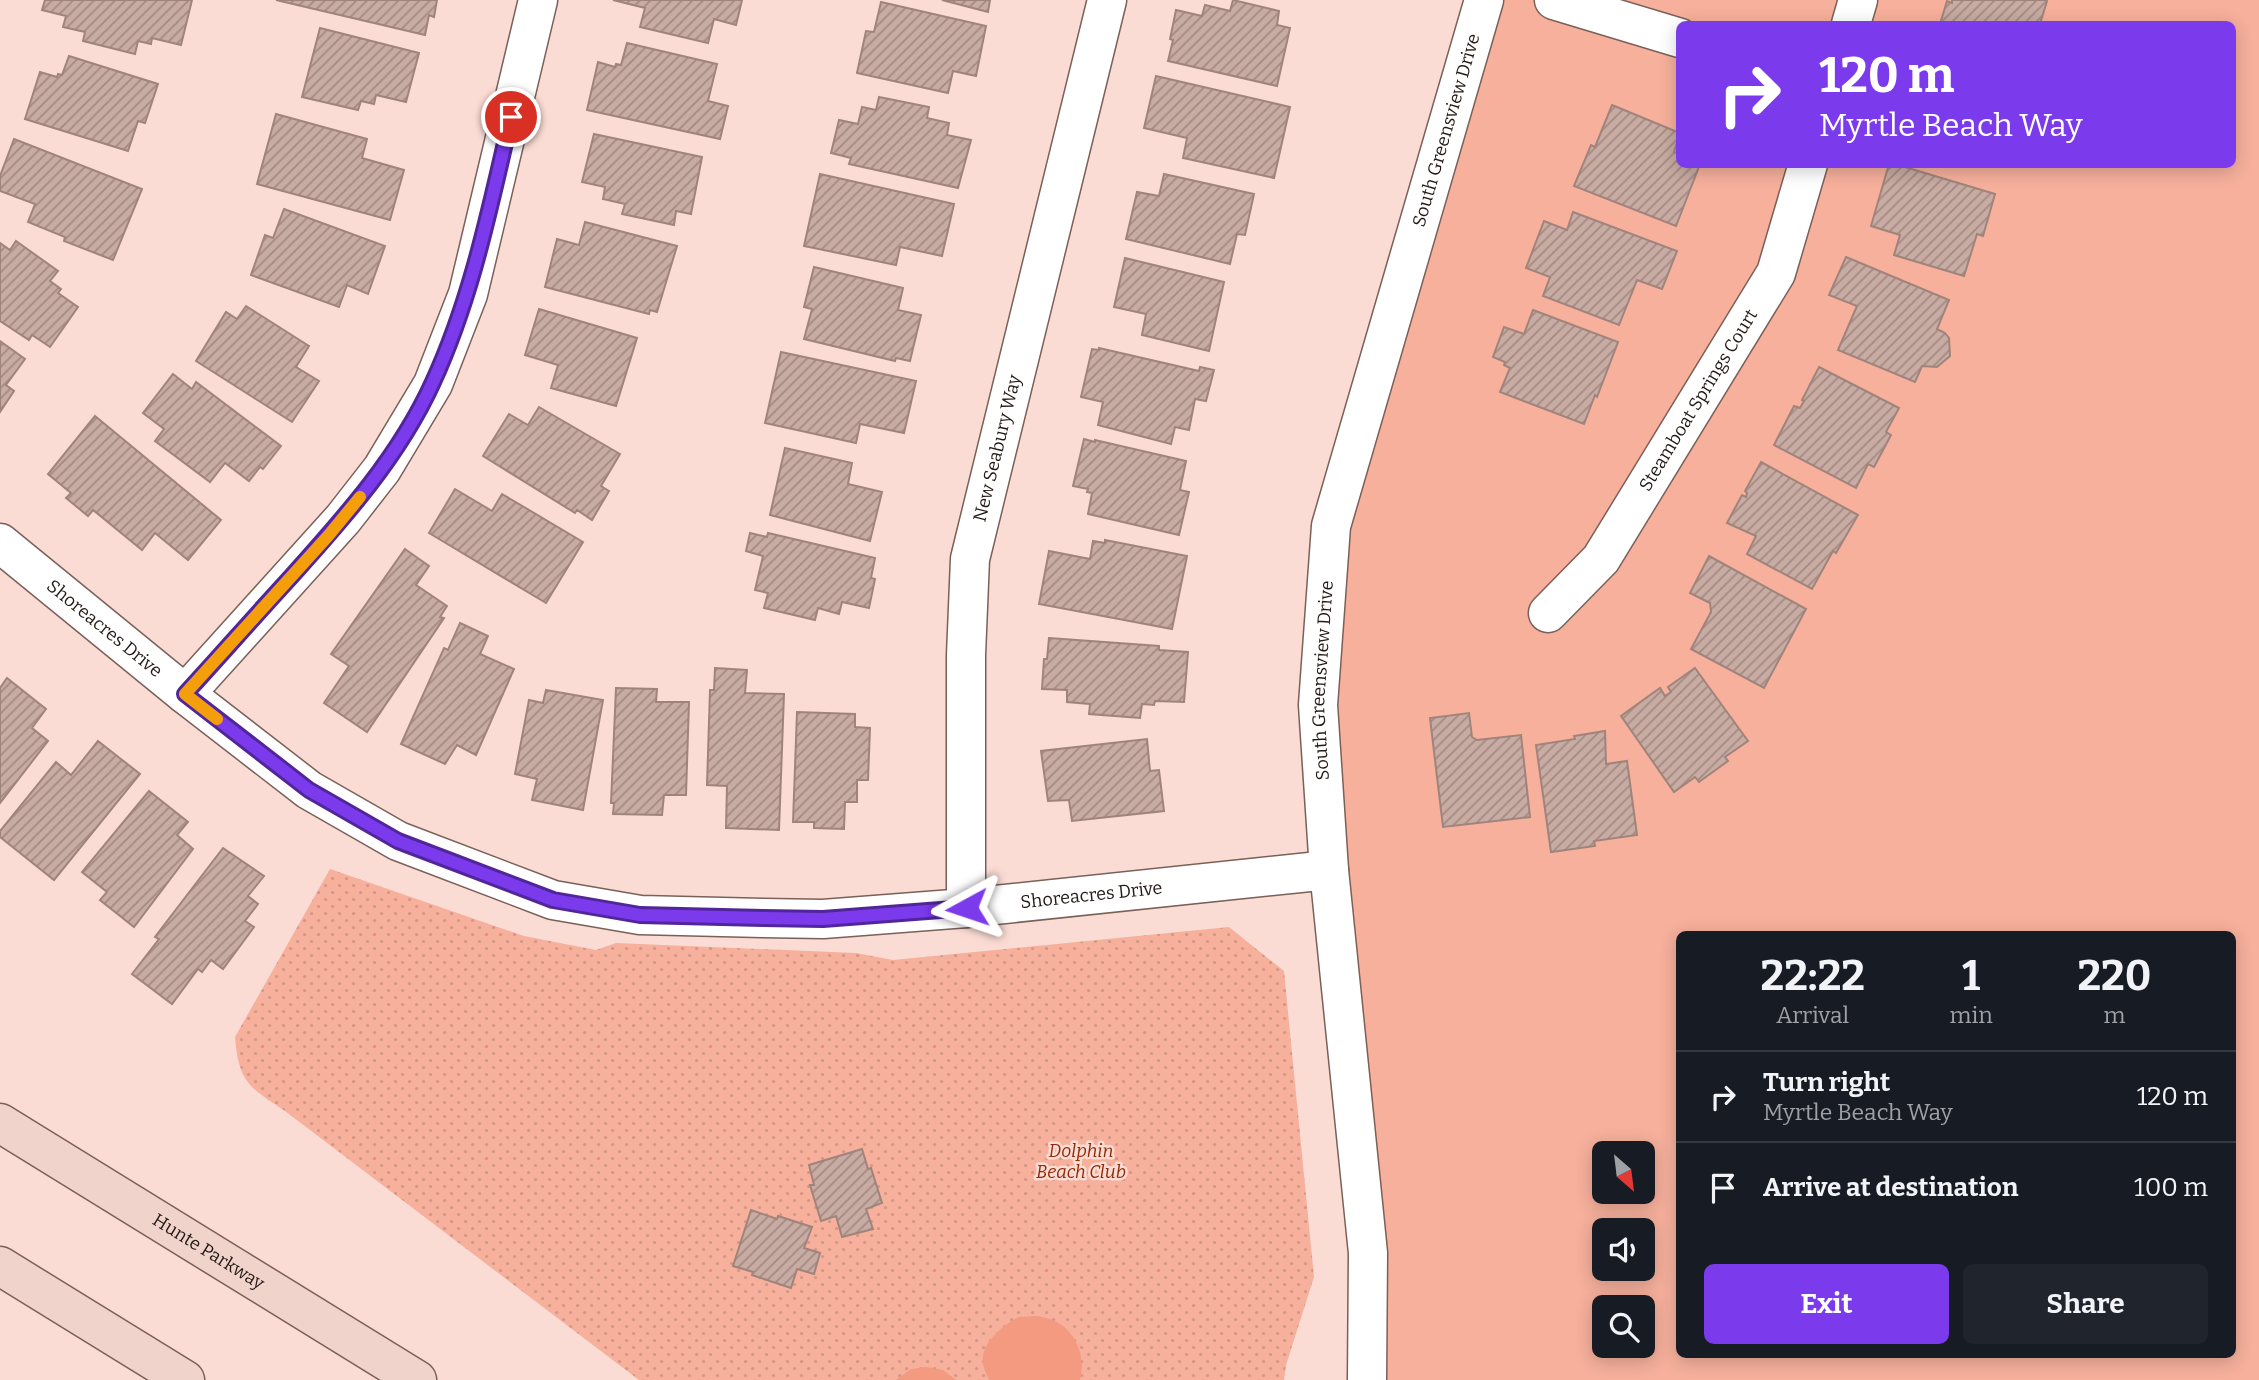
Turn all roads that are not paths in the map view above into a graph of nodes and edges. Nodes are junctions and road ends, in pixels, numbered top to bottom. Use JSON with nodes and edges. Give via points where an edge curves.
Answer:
{"nodes":[{"id":1,"x":537,"y":0,"type":"edge"},
{"id":2,"x":1107,"y":0,"type":"edge"},
{"id":3,"x":1484,"y":0,"type":"edge"},
{"id":4,"x":1554,"y":0,"type":"edge"},
{"id":5,"x":1858,"y":0,"type":"edge"},
{"id":6,"x":1852,"y":21,"type":"edge"},
{"id":7,"x":1676,"y":37,"type":"edge"},
{"id":8,"x":1807,"y":168,"type":"edge"},
{"id":9,"x":0,"y":544,"type":"edge"},
{"id":10,"x":1548,"y":613,"type":"dead end"},
{"id":11,"x":185,"y":694,"type":"junction"},
{"id":12,"x":1329,"y":870,"type":"junction"},
{"id":13,"x":967,"y":908,"type":"junction"},
{"id":14,"x":0,"y":1123,"type":"edge"},
{"id":15,"x":0,"y":1266,"type":"edge"},
{"id":16,"x":185,"y":1380,"type":"edge"},
{"id":17,"x":417,"y":1380,"type":"edge"},
{"id":18,"x":1367,"y":1380,"type":"edge"}],
"edges":[{"from":1,"to":11,"type":"street","via":[[468,294],[433,384],[382,469],[343,519]]},
{"from":2,"to":13,"type":"street","name":"New Seabury Way","via":[[970,559]]},
{"from":3,"to":12,"type":"street","name":"South Greensview Drive","via":[[1331,526],[1318,705]]},
{"from":4,"to":7,"type":"street"},
{"from":5,"to":6,"type":"street"},
{"from":8,"to":10,"type":"street","name":"Steamboat Springs Court","via":[[1776,273],[1601,559]]},
{"from":9,"to":11,"type":"street","name":"Shoreacres Drive"},
{"from":11,"to":13,"type":"street","name":"Shoreacres Drive","via":[[309,790],[398,841],[553,900],[640,915],[787,919]]},
{"from":12,"to":13,"type":"street","name":"Shoreacres Drive"},
{"from":12,"to":18,"type":"street","name":"South Greensview Drive","via":[[1368,1253]]},
{"from":14,"to":17,"type":"main road","name":"Hunte Parkway"},
{"from":15,"to":16,"type":"main road"}]}
